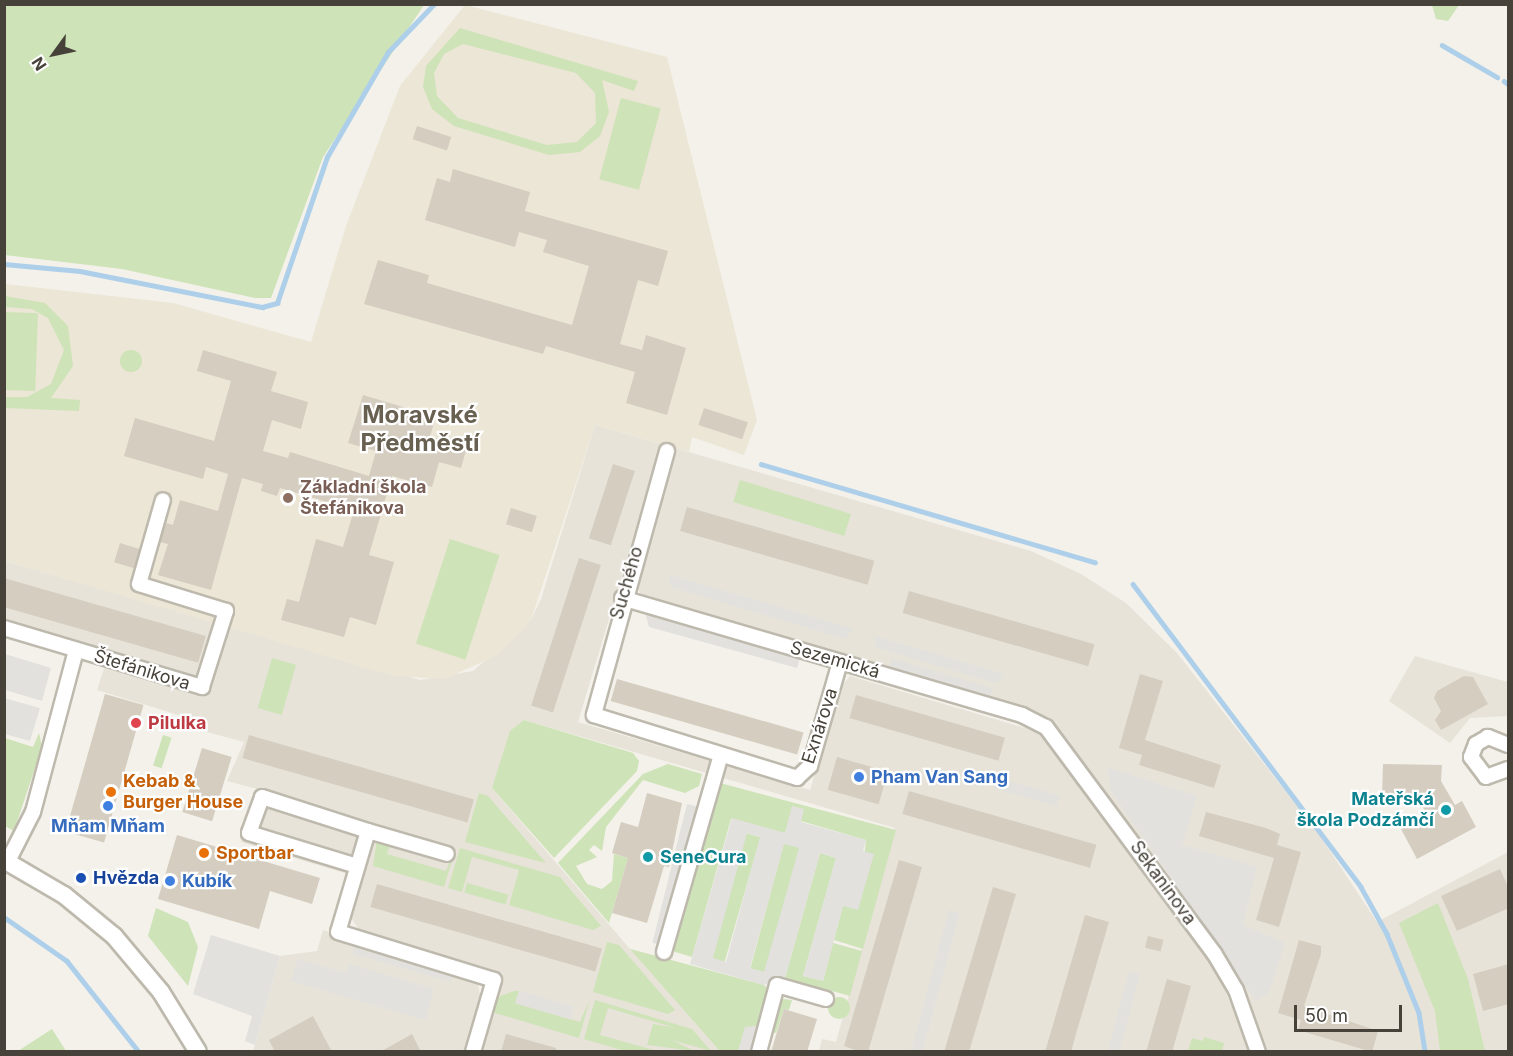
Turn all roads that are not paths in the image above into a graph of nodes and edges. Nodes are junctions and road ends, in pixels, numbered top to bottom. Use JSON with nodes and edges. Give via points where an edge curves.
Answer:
{"nodes":[{"id":1,"x":666,"y":451,"type":"dead end"},
{"id":2,"x":164,"y":500,"type":"dead end"},
{"id":3,"x":622,"y":598,"type":"junction"},
{"id":4,"x":4,"y":628,"type":"edge"},
{"id":5,"x":76,"y":650,"type":"junction"},
{"id":6,"x":840,"y":662,"type":"junction"},
{"id":7,"x":594,"y":715,"type":"joint"},
{"id":8,"x":1046,"y":727,"type":"joint"},
{"id":9,"x":1509,"y":745,"type":"edge"},
{"id":10,"x":720,"y":758,"type":"junction"},
{"id":11,"x":1507,"y":776,"type":"edge"},
{"id":12,"x":368,"y":831,"type":"junction"},
{"id":13,"x":447,"y":854,"type":"dead end"},
{"id":14,"x":6,"y":860,"type":"edge"},
{"id":15,"x":357,"y":866,"type":"junction"},
{"id":16,"x":664,"y":952,"type":"dead end"},
{"id":17,"x":826,"y":999,"type":"dead end"},
{"id":18,"x":198,"y":1052,"type":"edge"},
{"id":19,"x":473,"y":1052,"type":"edge"},
{"id":20,"x":759,"y":1052,"type":"edge"},
{"id":21,"x":1258,"y":1052,"type":"edge"}],
"edges":[{"from":1,"to":3,"type":"street","name":"Suchého"},
{"from":2,"to":5,"type":"street","name":"Štefánikova","via":[[139,584],[226,611],[202,687]]},
{"from":3,"to":6,"type":"street","name":"Sezemická"},
{"from":3,"to":7,"type":"street","name":"Suchého"},
{"from":4,"to":5,"type":"street","name":"Štefánikova"},
{"from":5,"to":14,"type":"street","name":"Štefánikova","via":[[33,812]]},
{"from":6,"to":8,"type":"street","name":"Sezemická","via":[[1022,715]]},
{"from":6,"to":10,"type":"street","name":"Exnárova","via":[[810,766],[802,775],[790,779]]},
{"from":7,"to":10,"type":"street","name":"Exnárova"},
{"from":8,"to":21,"type":"street","name":"Sekaninova","via":[[1214,953],[1247,1014]]},
{"from":9,"to":11,"type":"street","via":[[1488,737],[1472,750],[1472,764],[1480,774]]},
{"from":10,"to":16,"type":"street"},
{"from":12,"to":13,"type":"street"},
{"from":12,"to":15,"type":"street"},
{"from":12,"to":15,"type":"street","via":[[262,797],[249,833]]},
{"from":14,"to":18,"type":"street","name":"Štefánikova","via":[[64,895],[114,936],[161,992]]},
{"from":15,"to":19,"type":"street","via":[[338,932],[494,980]]},
{"from":17,"to":20,"type":"street","via":[[777,985]]}]}
